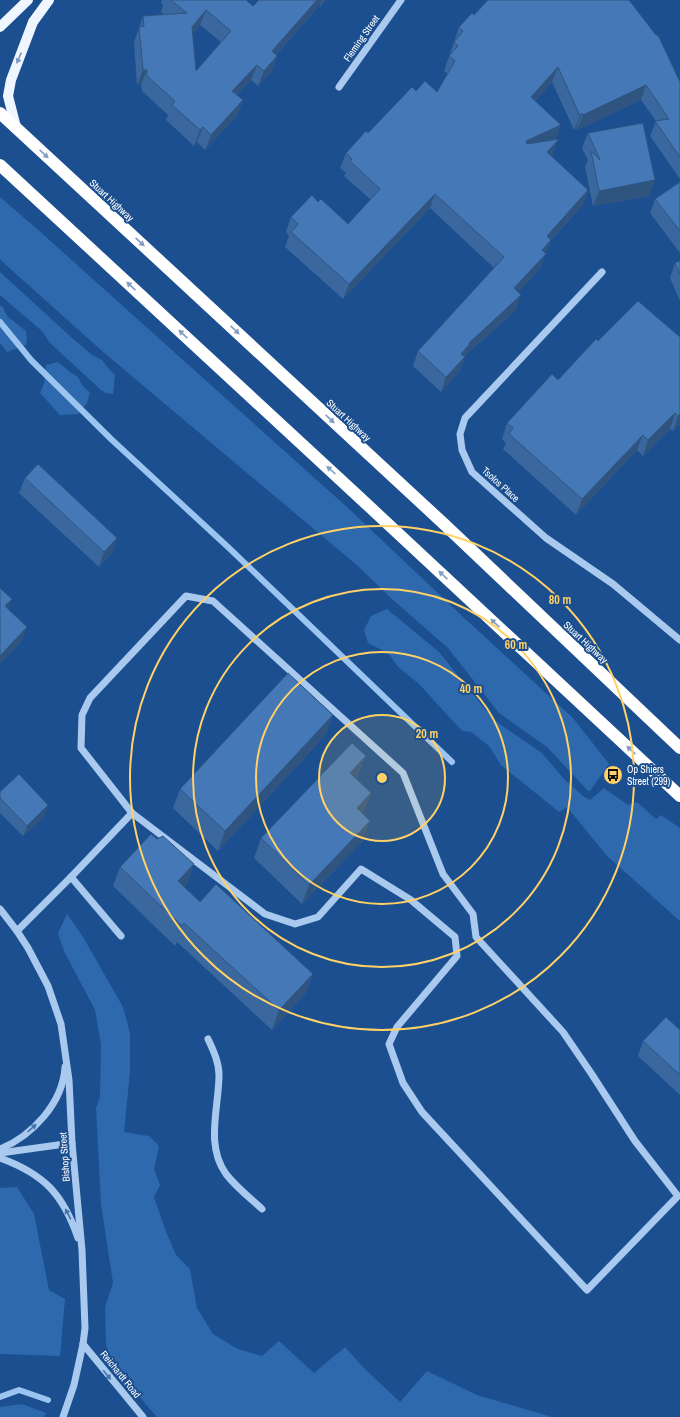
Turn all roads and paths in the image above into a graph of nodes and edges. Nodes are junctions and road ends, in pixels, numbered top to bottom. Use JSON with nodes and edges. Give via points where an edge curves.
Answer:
{"nodes":[{"id":1,"x":28,"y":0,"type":"edge"},
{"id":2,"x":49,"y":0,"type":"edge"},
{"id":3,"x":400,"y":0,"type":"edge"},
{"id":4,"x":0,"y":27,"type":"edge"},
{"id":5,"x":339,"y":87,"type":"dead end"},
{"id":6,"x":0,"y":113,"type":"edge"},
{"id":7,"x":16,"y":127,"type":"junction"},
{"id":8,"x":0,"y":165,"type":"edge"},
{"id":9,"x":0,"y":173,"type":"edge"},
{"id":10,"x":13,"y":176,"type":"junction"},
{"id":11,"x":602,"y":272,"type":"dead end"},
{"id":12,"x":680,"y":640,"type":"edge"},
{"id":13,"x":680,"y":748,"type":"edge"},
{"id":14,"x":680,"y":796,"type":"edge"},
{"id":15,"x":132,"y":813,"type":"junction"},
{"id":16,"x":71,"y":877,"type":"junction"},
{"id":17,"x":0,"y":909,"type":"edge"},
{"id":18,"x":17,"y":932,"type":"junction"},
{"id":19,"x":121,"y":936,"type":"dead end"},
{"id":20,"x":208,"y":1039,"type":"dead end"},
{"id":21,"x":65,"y":1055,"type":"junction"},
{"id":22,"x":72,"y":1143,"type":"junction"},
{"id":23,"x":0,"y":1149,"type":"edge"},
{"id":24,"x":0,"y":1153,"type":"edge"},
{"id":25,"x":0,"y":1158,"type":"edge"},
{"id":26,"x":262,"y":1209,"type":"dead end"},
{"id":27,"x":82,"y":1250,"type":"junction"},
{"id":28,"x":83,"y":1344,"type":"junction"},
{"id":29,"x":63,"y":1417,"type":"edge"},
{"id":30,"x":143,"y":1417,"type":"edge"}],
"edges":[{"from":1,"to":4,"type":"main road"},
{"from":2,"to":7,"type":"main road","one_way":true,"via":[[33,22],[11,80],[8,96]]},
{"from":3,"to":5,"type":"street","name":"Fleming Street"},
{"from":6,"to":7,"type":"highway","name":"Stuart Highway"},
{"from":7,"to":13,"type":"highway","name":"Stuart Highway","one_way":true,"via":[[444,524]]},
{"from":8,"to":10,"type":"highway"},
{"from":9,"to":10,"type":"street"},
{"from":14,"to":10,"type":"highway","one_way":true},
{"from":11,"to":12,"type":"street","name":"Tsolos Place","via":[[465,418],[460,434],[462,450],[472,472],[546,538],[614,584]]},
{"from":15,"to":15,"type":"street","via":[[265,914],[295,924],[318,917],[361,869],[411,900],[455,937],[457,956],[398,1027],[389,1044],[403,1083],[422,1112],[587,1290],[678,1196],[636,1141],[563,1032],[476,937],[472,914],[444,874],[404,773],[213,601],[186,596],[90,698],[82,715],[81,748]]},
{"from":15,"to":16,"type":"street"},
{"from":16,"to":18,"type":"street"},
{"from":16,"to":19,"type":"street"},
{"from":17,"to":18,"type":"street","name":"Bishop Street"},
{"from":18,"to":21,"type":"street","name":"Bishop Street","via":[[36,961],[48,986],[61,1024]]},
{"from":20,"to":26,"type":"street","via":[[219,1074],[214,1137],[218,1158],[226,1174]]},
{"from":21,"to":22,"type":"street","name":"Bishop Street","via":[[69,1080]]},
{"from":23,"to":21,"type":"street","one_way":true,"via":[[26,1134],[52,1106],[63,1080]]},
{"from":22,"to":24,"type":"street"},
{"from":22,"to":27,"type":"street","name":"Bishop Street"},
{"from":27,"to":25,"type":"street","one_way":true,"via":[[67,1211],[57,1195],[31,1172]]},
{"from":27,"to":28,"type":"street","name":"Bishop Street","via":[[85,1321]]},
{"from":28,"to":29,"type":"street","name":"Bishop Street","via":[[71,1397]]},
{"from":28,"to":30,"type":"street","name":"Reichardt Road","one_way":true}]}
